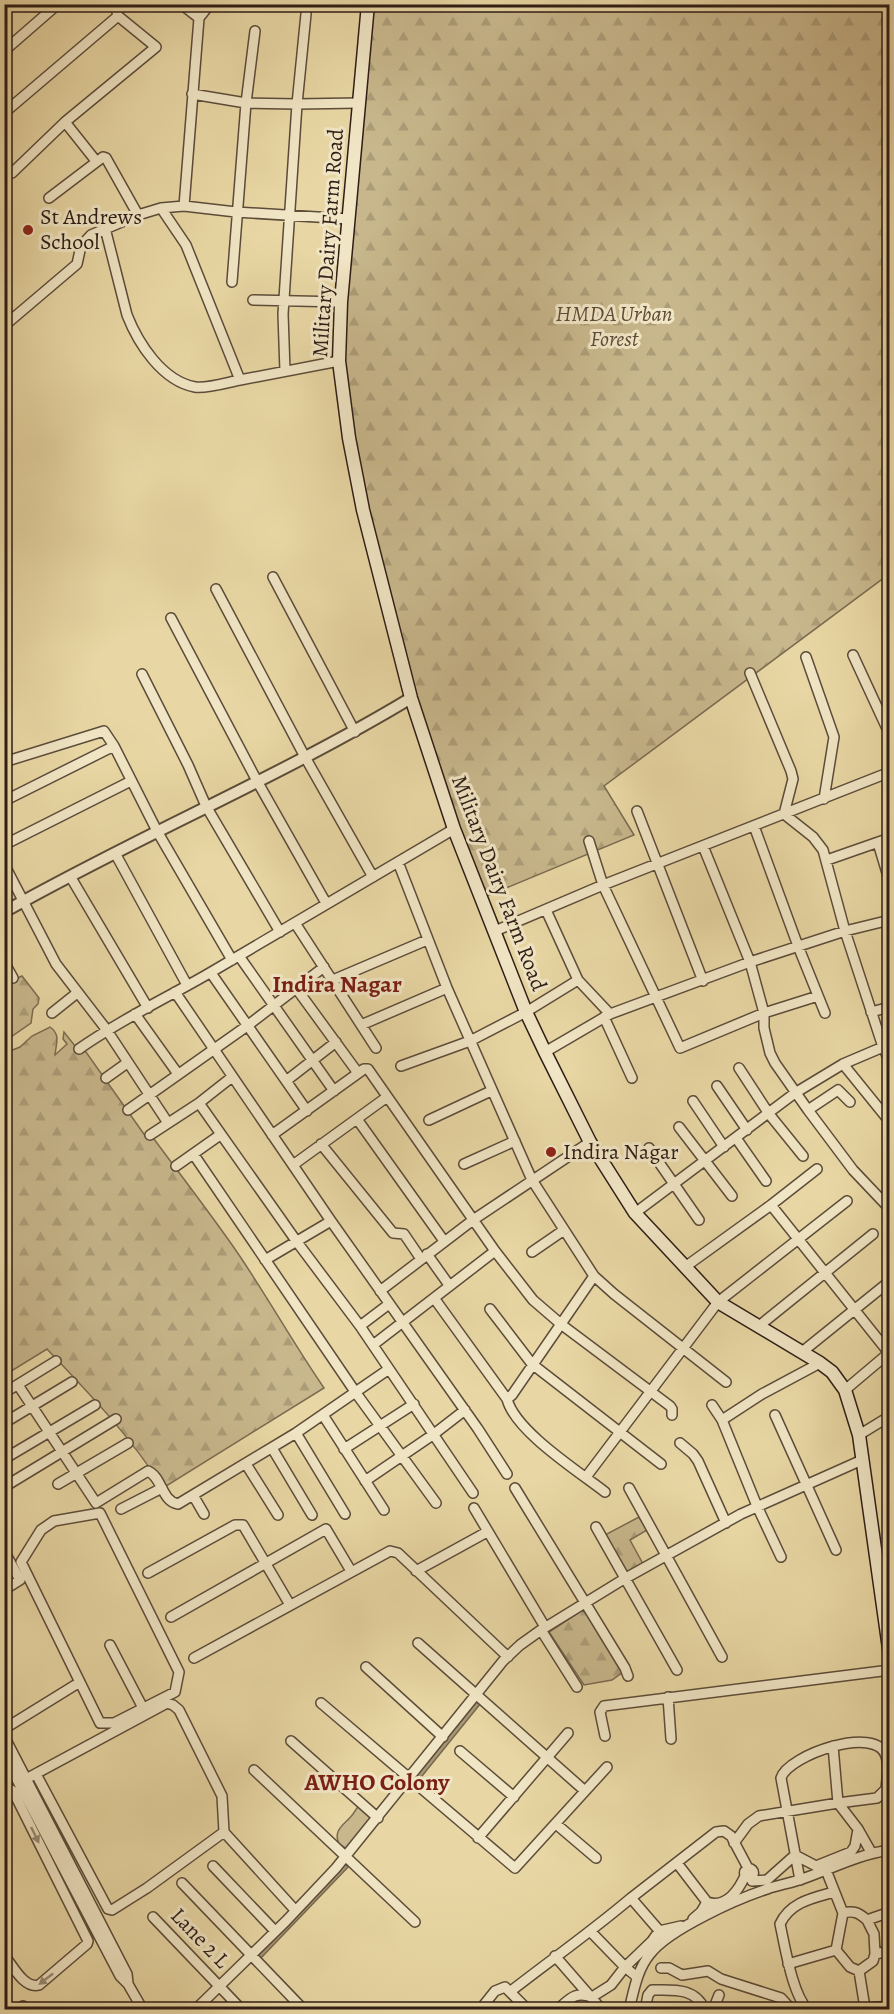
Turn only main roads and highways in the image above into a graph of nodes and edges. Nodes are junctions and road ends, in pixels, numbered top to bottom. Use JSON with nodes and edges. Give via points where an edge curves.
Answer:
{"nodes":[{"id":1,"x":368,"y":4,"type":"edge"},
{"id":2,"x":888,"y":1637,"type":"edge"},
{"id":3,"x":890,"y":1656,"type":"edge"}],
"edges":[{"from":1,"to":2,"type":"main road","name":"Military Dairy Farm Road","via":[[339,361],[354,469],[411,698],[454,829],[526,1012],[590,1142],[635,1213],[718,1302],[820,1363],[845,1390],[859,1435]]},
{"from":2,"to":3,"type":"main road","name":"Military Dairy Farm Road"}]}
